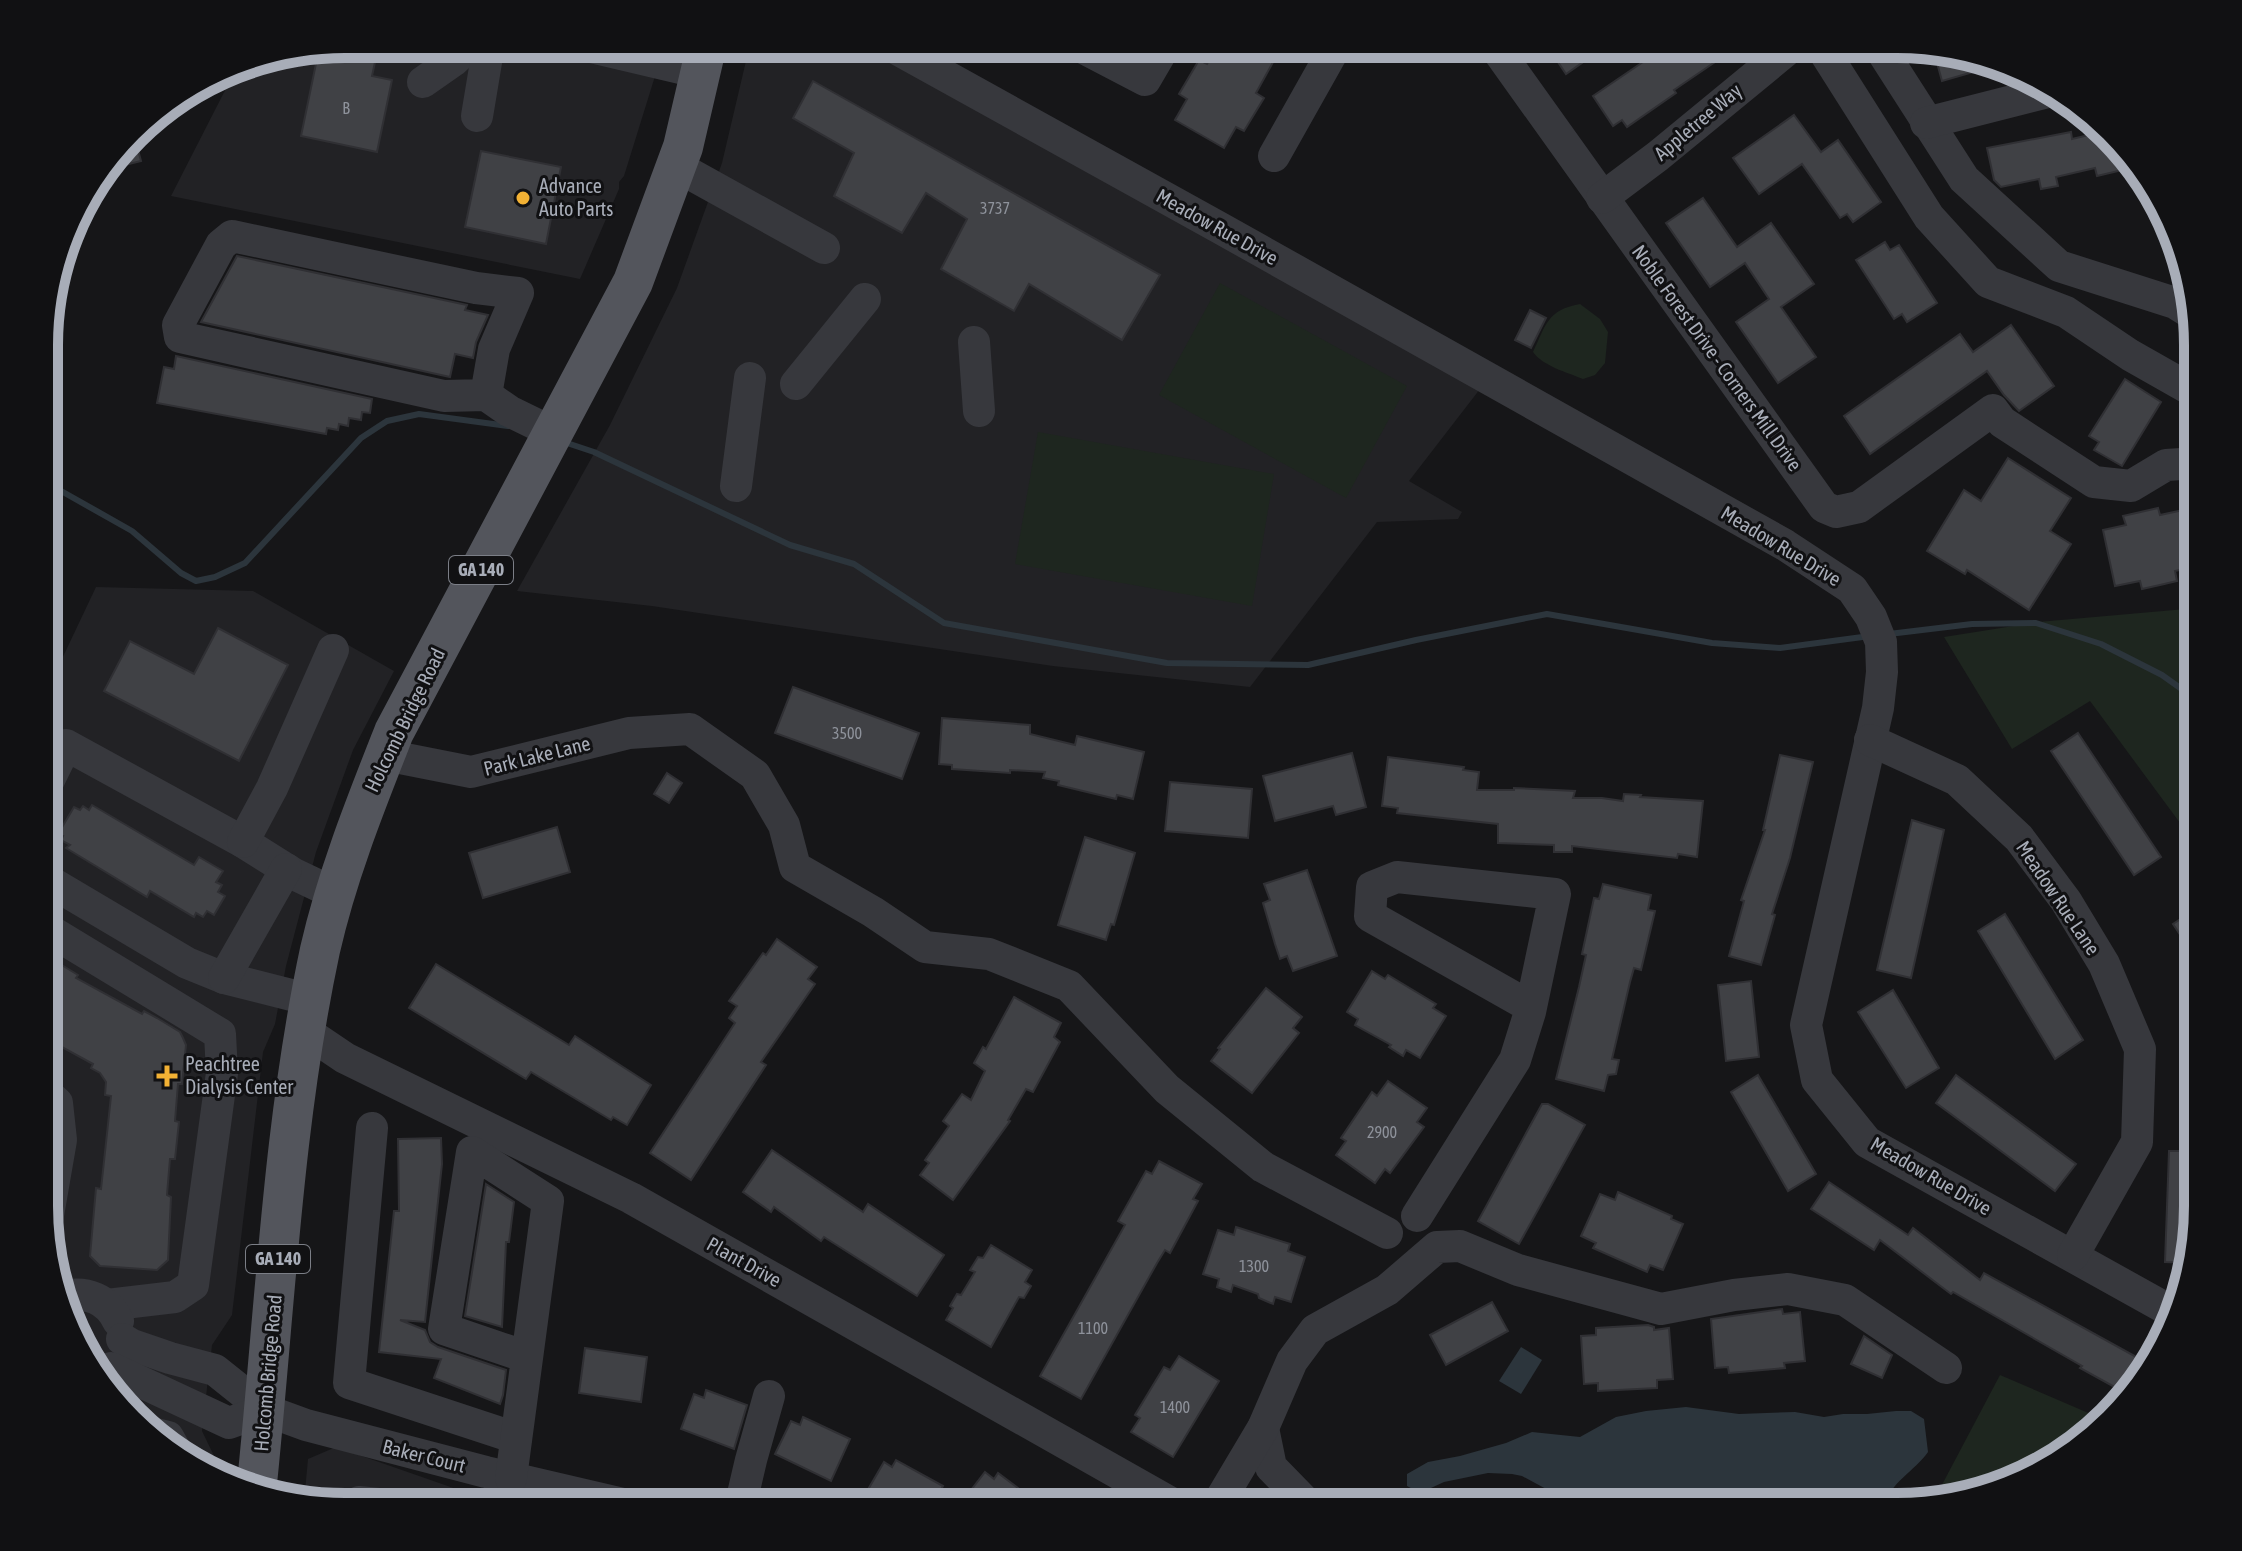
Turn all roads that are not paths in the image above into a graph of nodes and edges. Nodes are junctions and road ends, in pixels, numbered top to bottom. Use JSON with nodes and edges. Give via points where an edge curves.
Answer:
{"nodes":[{"id":1,"x":456,"y":58,"type":"edge"},
{"id":2,"x":487,"y":58,"type":"edge"},
{"id":3,"x":704,"y":58,"type":"edge"},
{"id":4,"x":913,"y":58,"type":"edge"},
{"id":5,"x":1103,"y":58,"type":"edge"},
{"id":6,"x":1158,"y":58,"type":"edge"},
{"id":7,"x":1329,"y":58,"type":"edge"},
{"id":8,"x":1503,"y":58,"type":"edge"},
{"id":9,"x":1777,"y":58,"type":"edge"},
{"id":10,"x":1828,"y":58,"type":"edge"},
{"id":11,"x":1886,"y":58,"type":"edge"},
{"id":12,"x":423,"y":82,"type":"dead end"},
{"id":13,"x":2037,"y":95,"type":"edge"},
{"id":14,"x":477,"y":116,"type":"dead end"},
{"id":15,"x":1926,"y":123,"type":"junction"},
{"id":16,"x":1274,"y":156,"type":"dead end"},
{"id":17,"x":676,"y":166,"type":"junction"},
{"id":18,"x":1602,"y":198,"type":"junction"},
{"id":19,"x":824,"y":248,"type":"dead end"},
{"id":20,"x":865,"y":299,"type":"dead end"},
{"id":21,"x":2181,"y":303,"type":"edge"},
{"id":22,"x":974,"y":342,"type":"dead end"},
{"id":23,"x":750,"y":378,"type":"dead end"},
{"id":24,"x":796,"y":384,"type":"dead end"},
{"id":25,"x":2184,"y":386,"type":"edge"},
{"id":26,"x":486,"y":395,"type":"junction"},
{"id":27,"x":979,"y":411,"type":"dead end"},
{"id":28,"x":554,"y":433,"type":"junction"},
{"id":29,"x":2184,"y":464,"type":"edge"},
{"id":30,"x":736,"y":486,"type":"dead end"},
{"id":31,"x":333,"y":650,"type":"dead end"},
{"id":32,"x":58,"y":740,"type":"edge"},
{"id":33,"x":1870,"y":740,"type":"junction"},
{"id":34,"x":385,"y":755,"type":"junction"},
{"id":35,"x":243,"y":842,"type":"junction"},
{"id":36,"x":286,"y":869,"type":"junction"},
{"id":37,"x":58,"y":887,"type":"edge"},
{"id":38,"x":336,"y":894,"type":"junction"},
{"id":39,"x":58,"y":936,"type":"edge"},
{"id":40,"x":224,"y":978,"type":"junction"},
{"id":41,"x":1531,"y":1007,"type":"junction"},
{"id":42,"x":308,"y":1015,"type":"junction"},
{"id":43,"x":58,"y":1112,"type":"edge"},
{"id":44,"x":372,"y":1128,"type":"dead end"},
{"id":45,"x":58,"y":1157,"type":"edge"},
{"id":46,"x":1417,"y":1216,"type":"junction"},
{"id":47,"x":1387,"y":1233,"type":"junction"},
{"id":48,"x":1460,"y":1246,"type":"junction"},
{"id":49,"x":2073,"y":1255,"type":"junction"},
{"id":50,"x":1387,"y":1290,"type":"junction"},
{"id":51,"x":72,"y":1295,"type":"edge"},
{"id":52,"x":107,"y":1305,"type":"junction"},
{"id":53,"x":2165,"y":1308,"type":"edge"},
{"id":54,"x":527,"y":1357,"type":"junction"},
{"id":55,"x":112,"y":1361,"type":"edge"},
{"id":56,"x":1946,"y":1368,"type":"dead end"},
{"id":57,"x":769,"y":1396,"type":"dead end"},
{"id":58,"x":265,"y":1410,"type":"junction"},
{"id":59,"x":1263,"y":1428,"type":"junction"},
{"id":60,"x":516,"y":1438,"type":"junction"},
{"id":61,"x":511,"y":1478,"type":"junction"},
{"id":62,"x":257,"y":1479,"type":"edge"},
{"id":63,"x":576,"y":1493,"type":"edge"},
{"id":64,"x":744,"y":1493,"type":"edge"},
{"id":65,"x":1153,"y":1493,"type":"edge"},
{"id":66,"x":1224,"y":1493,"type":"edge"},
{"id":67,"x":1296,"y":1493,"type":"edge"}],
"edges":[{"from":1,"to":12,"type":"street"},
{"from":2,"to":14,"type":"street"},
{"from":3,"to":17,"type":"main road","name":"Holcomb Bridge Road","number":"GA 140"},
{"from":4,"to":33,"type":"street","name":"Meadow Rue Drive","via":[[1785,545],[1852,589],[1881,642],[1878,708]]},
{"from":5,"to":6,"type":"street","via":[[1145,80]]},
{"from":7,"to":16,"type":"street"},
{"from":8,"to":18,"type":"street","name":"Noble Forest Drive - Corners Mill Drive"},
{"from":9,"to":18,"type":"street","name":"Appletree Way"},
{"from":10,"to":25,"type":"street","via":[[1929,217],[1988,282],[2066,312]]},
{"from":11,"to":15,"type":"street"},
{"from":13,"to":15,"type":"street"},
{"from":15,"to":21,"type":"street","via":[[1964,179],[2059,266]]},
{"from":17,"to":19,"type":"street"},
{"from":17,"to":28,"type":"main road","name":"Holcomb Bridge Road","number":"GA 140","via":[[633,282]]},
{"from":18,"to":29,"type":"street","name":"Noble Forest Drive - Corners Mill Drive","via":[[1824,507],[1836,512],[1859,507],[1993,410],[2002,422],[2094,482],[2131,486],[2166,465]]},
{"from":20,"to":24,"type":"street"},
{"from":22,"to":27,"type":"street"},
{"from":23,"to":30,"type":"street"},
{"from":26,"to":26,"type":"street","via":[[494,349],[518,293],[232,236],[221,245],[178,325],[180,337],[444,396]]},
{"from":26,"to":28,"type":"street"},
{"from":28,"to":34,"type":"main road","name":"Holcomb Bridge Road","number":"GA 140"},
{"from":31,"to":35,"type":"street"},
{"from":32,"to":35,"type":"street"},
{"from":33,"to":49,"type":"street","name":"Meadow Rue Lane","via":[[1957,780],[2019,838],[2104,964],[2140,1049],[2137,1142]]},
{"from":33,"to":49,"type":"street","name":"Meadow Rue Drive","via":[[1806,1025],[1817,1080],[1867,1142]]},
{"from":34,"to":38,"type":"main road","name":"Holcomb Bridge Road","number":"GA 140"},
{"from":34,"to":47,"type":"street","name":"Park Lake Lane","via":[[471,772],[629,733],[690,729],[755,775],[784,825],[795,867],[925,947],[989,954],[1069,986],[1167,1089],[1263,1167]]},
{"from":35,"to":36,"type":"street"},
{"from":36,"to":38,"type":"street"},
{"from":36,"to":40,"type":"street"},
{"from":37,"to":40,"type":"street","name":"Plant Drive","via":[[187,963]]},
{"from":38,"to":42,"type":"main road","name":"Holcomb Bridge Road","number":"GA 140"},
{"from":39,"to":52,"type":"street","via":[[220,1034],[222,1073],[193,1285],[175,1297]]},
{"from":40,"to":42,"type":"street","name":"Plant Drive"},
{"from":41,"to":41,"type":"street","via":[[1555,894],[1397,877],[1372,887],[1370,916]]},
{"from":41,"to":46,"type":"street","via":[[1515,1060]]},
{"from":42,"to":58,"type":"main road","name":"Holcomb Bridge Road","number":"GA 140","via":[[283,1199]]},
{"from":42,"to":65,"type":"street","name":"Plant Drive","via":[[345,1058],[631,1198]]},
{"from":43,"to":45,"type":"street"},
{"from":44,"to":60,"type":"street","via":[[349,1383]]},
{"from":46,"to":47,"type":"street","via":[[1414,1213]]},
{"from":46,"to":48,"type":"street"},
{"from":47,"to":50,"type":"street"},
{"from":48,"to":50,"type":"street","via":[[1437,1247]]},
{"from":48,"to":56,"type":"street","via":[[1518,1270],[1661,1309],[1788,1289],[1845,1300]]},
{"from":49,"to":53,"type":"street","name":"Meadow Rue Drive"},
{"from":50,"to":59,"type":"street","via":[[1315,1330],[1292,1361]]},
{"from":51,"to":52,"type":"street","via":[[84,1294]]},
{"from":52,"to":55,"type":"street","via":[[120,1326]]},
{"from":54,"to":54,"type":"street","via":[[548,1201],[472,1152],[444,1329]]},
{"from":54,"to":60,"type":"street"},
{"from":55,"to":58,"type":"street","via":[[229,1423]]},
{"from":57,"to":64,"type":"street"},
{"from":58,"to":61,"type":"street","name":"Baker Court"},
{"from":58,"to":62,"type":"main road","name":"Holcomb Bridge Road","number":"GA 140"},
{"from":59,"to":66,"type":"street"},
{"from":59,"to":67,"type":"street","via":[[1271,1467]]},
{"from":60,"to":61,"type":"street"},
{"from":61,"to":63,"type":"street","name":"Baker Court"}]}
